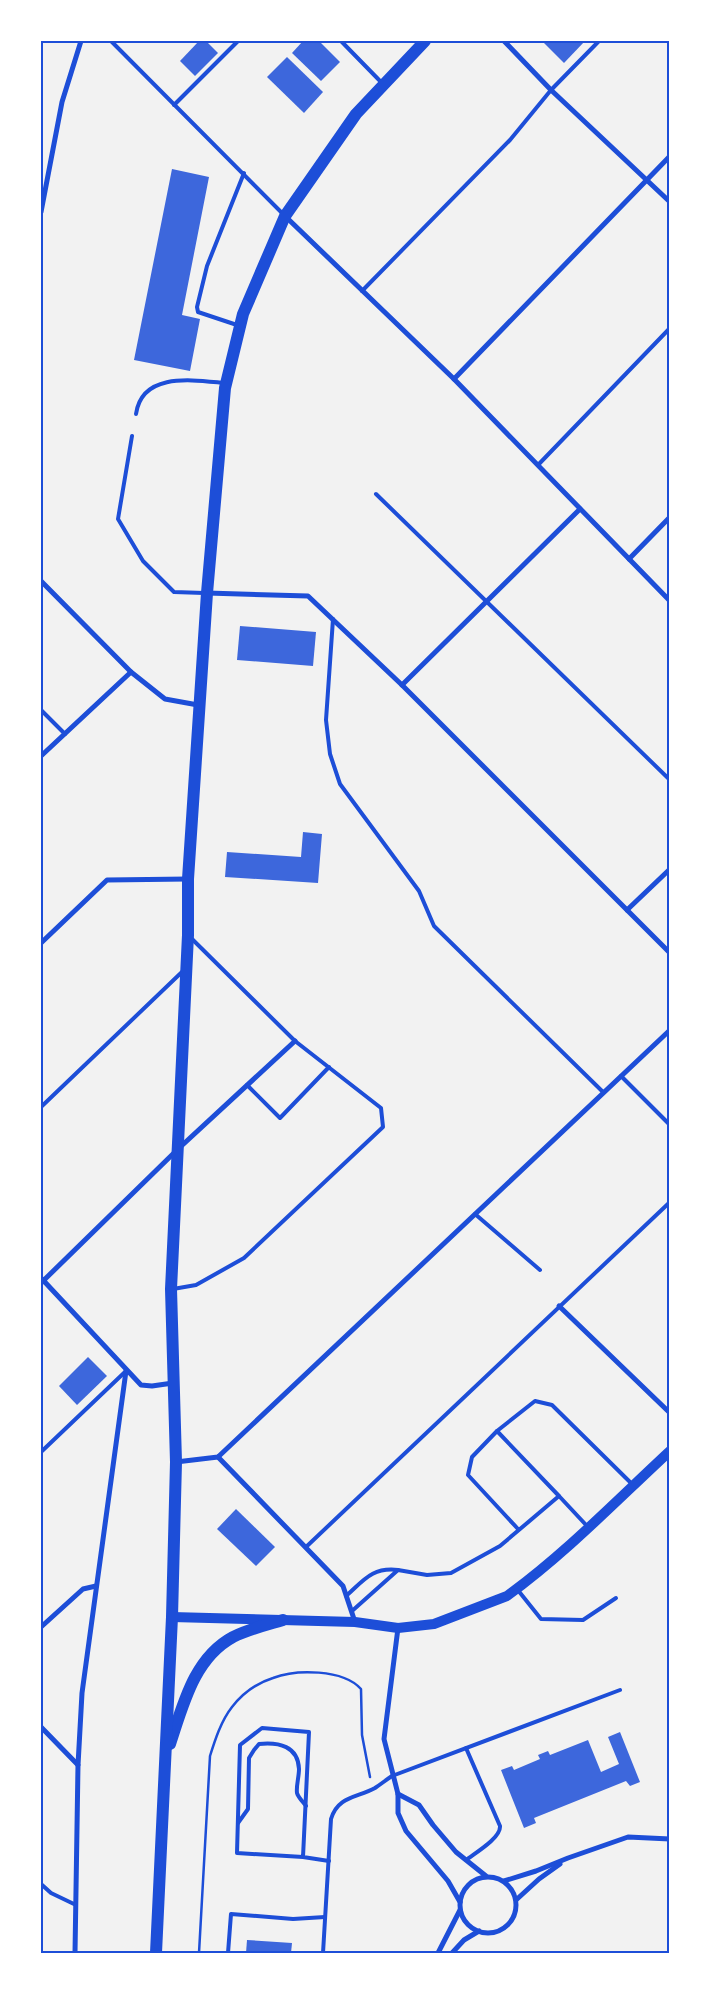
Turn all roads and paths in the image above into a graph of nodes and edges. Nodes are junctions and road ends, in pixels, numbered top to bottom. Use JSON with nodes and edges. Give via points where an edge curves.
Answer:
{"nodes":[{"id":1,"x":81,"y":41,"type":"edge"},
{"id":2,"x":111,"y":41,"type":"edge"},
{"id":3,"x":238,"y":41,"type":"edge"},
{"id":4,"x":341,"y":41,"type":"edge"},
{"id":5,"x":425,"y":41,"type":"edge"},
{"id":6,"x":504,"y":41,"type":"edge"},
{"id":7,"x":599,"y":41,"type":"edge"},
{"id":8,"x":384,"y":85,"type":"junction"},
{"id":9,"x":551,"y":90,"type":"junction"},
{"id":10,"x":174,"y":105,"type":"junction"},
{"id":11,"x":670,"y":156,"type":"edge"},
{"id":12,"x":244,"y":173,"type":"junction"},
{"id":13,"x":647,"y":180,"type":"junction"},
{"id":14,"x":670,"y":202,"type":"edge"},
{"id":15,"x":41,"y":212,"type":"edge"},
{"id":16,"x":284,"y":216,"type":"junction"},
{"id":17,"x":362,"y":291,"type":"junction"},
{"id":18,"x":240,"y":326,"type":"junction"},
{"id":19,"x":670,"y":328,"type":"edge"},
{"id":20,"x":454,"y":379,"type":"junction"},
{"id":21,"x":226,"y":383,"type":"junction"},
{"id":22,"x":136,"y":414,"type":"dead end"},
{"id":23,"x":132,"y":436,"type":"dead end"},
{"id":24,"x":538,"y":465,"type":"junction"},
{"id":25,"x":376,"y":494,"type":"dead end"},
{"id":26,"x":580,"y":509,"type":"junction"},
{"id":27,"x":670,"y":517,"type":"edge"},
{"id":28,"x":629,"y":559,"type":"junction"},
{"id":29,"x":41,"y":581,"type":"edge"},
{"id":30,"x":206,"y":593,"type":"junction"},
{"id":31,"x":670,"y":601,"type":"edge"},
{"id":32,"x":486,"y":602,"type":"junction"},
{"id":33,"x":334,"y":618,"type":"junction"},
{"id":34,"x":131,"y":672,"type":"junction"},
{"id":35,"x":402,"y":685,"type":"junction"},
{"id":36,"x":199,"y":705,"type":"junction"},
{"id":37,"x":41,"y":710,"type":"edge"},
{"id":38,"x":65,"y":734,"type":"junction"},
{"id":39,"x":41,"y":756,"type":"edge"},
{"id":40,"x":670,"y":780,"type":"edge"},
{"id":41,"x":670,"y":869,"type":"edge"},
{"id":42,"x":188,"y":879,"type":"junction"},
{"id":43,"x":627,"y":910,"type":"junction"},
{"id":44,"x":188,"y":935,"type":"junction"},
{"id":45,"x":41,"y":943,"type":"edge"},
{"id":46,"x":670,"y":953,"type":"edge"},
{"id":47,"x":186,"y":968,"type":"junction"},
{"id":48,"x":670,"y":1030,"type":"edge"},
{"id":49,"x":295,"y":1041,"type":"junction"},
{"id":50,"x":329,"y":1067,"type":"junction"},
{"id":51,"x":621,"y":1076,"type":"junction"},
{"id":52,"x":247,"y":1085,"type":"junction"},
{"id":53,"x":604,"y":1092,"type":"junction"},
{"id":54,"x":41,"y":1107,"type":"edge"},
{"id":55,"x":670,"y":1125,"type":"edge"},
{"id":56,"x":177,"y":1150,"type":"junction"},
{"id":57,"x":670,"y":1202,"type":"edge"},
{"id":58,"x":475,"y":1214,"type":"junction"},
{"id":59,"x":540,"y":1270,"type":"dead end"},
{"id":60,"x":42,"y":1281,"type":"edge"},
{"id":61,"x":171,"y":1289,"type":"junction"},
{"id":62,"x":559,"y":1306,"type":"junction"},
{"id":63,"x":126,"y":1371,"type":"junction"},
{"id":64,"x":173,"y":1384,"type":"junction"},
{"id":65,"x":670,"y":1413,"type":"edge"},
{"id":66,"x":497,"y":1431,"type":"junction"},
{"id":67,"x":670,"y":1451,"type":"edge"},
{"id":68,"x":41,"y":1452,"type":"edge"},
{"id":69,"x":218,"y":1457,"type":"junction"},
{"id":70,"x":176,"y":1462,"type":"junction"},
{"id":71,"x":633,"y":1485,"type":"junction"},
{"id":72,"x":559,"y":1496,"type":"junction"},
{"id":73,"x":588,"y":1527,"type":"junction"},
{"id":74,"x":518,"y":1529,"type":"junction"},
{"id":75,"x":306,"y":1547,"type":"junction"},
{"id":76,"x":398,"y":1570,"type":"junction"},
{"id":77,"x":96,"y":1586,"type":"junction"},
{"id":78,"x":517,"y":1589,"type":"junction"},
{"id":79,"x":346,"y":1596,"type":"junction"},
{"id":80,"x":616,"y":1598,"type":"dead end"},
{"id":81,"x":352,"y":1611,"type":"junction"},
{"id":82,"x":172,"y":1617,"type":"junction"},
{"id":83,"x":283,"y":1620,"type":"junction"},
{"id":84,"x":355,"y":1622,"type":"junction"},
{"id":85,"x":41,"y":1627,"type":"edge"},
{"id":86,"x":398,"y":1628,"type":"junction"},
{"id":87,"x":620,"y":1690,"type":"dead end"},
{"id":88,"x":41,"y":1727,"type":"edge"},
{"id":89,"x":466,"y":1748,"type":"junction"},
{"id":90,"x":165,"y":1758,"type":"junction"},
{"id":91,"x":78,"y":1764,"type":"junction"},
{"id":92,"x":392,"y":1776,"type":"junction"},
{"id":93,"x":370,"y":1777,"type":"dead end"},
{"id":94,"x":398,"y":1794,"type":"junction"},
{"id":95,"x":306,"y":1806,"type":"junction"},
{"id":96,"x":238,"y":1825,"type":"junction"},
{"id":97,"x":670,"y":1839,"type":"edge"},
{"id":98,"x":303,"y":1857,"type":"junction"},
{"id":99,"x":568,"y":1858,"type":"junction"},
{"id":100,"x":329,"y":1860,"type":"junction"},
{"id":101,"x":466,"y":1860,"type":"junction"},
{"id":102,"x":486,"y":1876,"type":"junction"},
{"id":103,"x":504,"y":1881,"type":"junction"},
{"id":104,"x":41,"y":1884,"type":"edge"},
{"id":105,"x":516,"y":1900,"type":"junction"},
{"id":106,"x":460,"y":1902,"type":"junction"},
{"id":107,"x":76,"y":1905,"type":"junction"},
{"id":108,"x":460,"y":1910,"type":"junction"},
{"id":109,"x":324,"y":1917,"type":"junction"},
{"id":110,"x":478,"y":1932,"type":"junction"},
{"id":111,"x":75,"y":1953,"type":"edge"},
{"id":112,"x":156,"y":1953,"type":"edge"},
{"id":113,"x":199,"y":1953,"type":"edge"},
{"id":114,"x":228,"y":1953,"type":"edge"},
{"id":115,"x":323,"y":1953,"type":"edge"},
{"id":116,"x":438,"y":1953,"type":"edge"},
{"id":117,"x":452,"y":1953,"type":"edge"}],
"edges":[{"from":1,"to":15,"type":"street","via":[[62,102]]},
{"from":2,"to":10,"type":"lane"},
{"from":3,"to":10,"type":"lane"},
{"from":4,"to":8,"type":"lane"},
{"from":5,"to":8,"type":"main road"},
{"from":6,"to":9,"type":"street"},
{"from":7,"to":9,"type":"lane"},
{"from":8,"to":16,"type":"main road","via":[[356,114]]},
{"from":9,"to":13,"type":"street"},
{"from":9,"to":17,"type":"lane","via":[[510,140]]},
{"from":10,"to":12,"type":"lane"},
{"from":11,"to":13,"type":"street"},
{"from":12,"to":16,"type":"lane"},
{"from":12,"to":18,"type":"lane","via":[[207,266],[197,307],[198,312]]},
{"from":13,"to":14,"type":"street"},
{"from":13,"to":20,"type":"street"},
{"from":16,"to":17,"type":"street"},
{"from":16,"to":18,"type":"main road","via":[[242,314]]},
{"from":17,"to":20,"type":"street"},
{"from":18,"to":21,"type":"main road"},
{"from":19,"to":24,"type":"lane"},
{"from":20,"to":24,"type":"street"},
{"from":21,"to":22,"type":"lane","via":[[167,382],[148,390],[141,398]]},
{"from":21,"to":30,"type":"main road"},
{"from":23,"to":30,"type":"lane","via":[[118,520],[143,561],[174,592]]},
{"from":24,"to":26,"type":"street"},
{"from":25,"to":32,"type":"lane"},
{"from":26,"to":28,"type":"street"},
{"from":26,"to":32,"type":"street"},
{"from":27,"to":28,"type":"street"},
{"from":28,"to":31,"type":"street"},
{"from":29,"to":34,"type":"street"},
{"from":30,"to":33,"type":"street","via":[[308,596]]},
{"from":30,"to":36,"type":"main road"},
{"from":32,"to":35,"type":"street"},
{"from":32,"to":40,"type":"lane"},
{"from":33,"to":35,"type":"street"},
{"from":33,"to":53,"type":"lane","via":[[326,720],[330,754],[340,784],[419,891],[434,926]]},
{"from":34,"to":36,"type":"street","via":[[165,700]]},
{"from":34,"to":38,"type":"street"},
{"from":35,"to":43,"type":"street"},
{"from":36,"to":42,"type":"main road"},
{"from":37,"to":38,"type":"lane"},
{"from":38,"to":39,"type":"street"},
{"from":41,"to":43,"type":"street"},
{"from":42,"to":44,"type":"main road"},
{"from":42,"to":45,"type":"street","via":[[107,880]]},
{"from":43,"to":46,"type":"street"},
{"from":44,"to":47,"type":"main road"},
{"from":44,"to":49,"type":"lane"},
{"from":47,"to":54,"type":"lane"},
{"from":47,"to":56,"type":"main road"},
{"from":48,"to":51,"type":"street"},
{"from":49,"to":50,"type":"lane"},
{"from":49,"to":52,"type":"street"},
{"from":50,"to":52,"type":"lane","via":[[280,1118]]},
{"from":50,"to":61,"type":"lane","via":[[381,1108],[382,1128],[244,1258],[196,1285]]},
{"from":51,"to":53,"type":"street"},
{"from":51,"to":55,"type":"lane"},
{"from":52,"to":56,"type":"street"},
{"from":53,"to":58,"type":"street"},
{"from":56,"to":60,"type":"street"},
{"from":56,"to":61,"type":"main road"},
{"from":57,"to":62,"type":"lane"},
{"from":58,"to":59,"type":"lane"},
{"from":58,"to":69,"type":"street"},
{"from":60,"to":63,"type":"street","via":[[125,1366]]},
{"from":61,"to":64,"type":"main road"},
{"from":62,"to":65,"type":"street"},
{"from":62,"to":75,"type":"lane"},
{"from":63,"to":64,"type":"street","via":[[141,1385]]},
{"from":63,"to":68,"type":"lane"},
{"from":63,"to":77,"type":"street"},
{"from":64,"to":70,"type":"main road"},
{"from":66,"to":71,"type":"lane","via":[[535,1401],[552,1405]]},
{"from":66,"to":72,"type":"lane"},
{"from":66,"to":74,"type":"lane","via":[[472,1456],[468,1475]]},
{"from":67,"to":71,"type":"main road"},
{"from":69,"to":70,"type":"street"},
{"from":69,"to":75,"type":"street"},
{"from":70,"to":82,"type":"main road"},
{"from":71,"to":73,"type":"main road"},
{"from":72,"to":73,"type":"lane"},
{"from":72,"to":74,"type":"lane"},
{"from":73,"to":78,"type":"main road"},
{"from":74,"to":76,"type":"lane","via":[[500,1546],[451,1573],[427,1575]]},
{"from":75,"to":79,"type":"street","via":[[343,1586]]},
{"from":76,"to":79,"type":"lane","via":[[385,1569],[372,1574]]},
{"from":76,"to":81,"type":"lane"},
{"from":77,"to":85,"type":"street","via":[[83,1589]]},
{"from":77,"to":91,"type":"street","via":[[82,1693]]},
{"from":78,"to":80,"type":"lane","via":[[541,1619],[583,1620]]},
{"from":78,"to":86,"type":"main road","via":[[507,1596],[434,1624]]},
{"from":79,"to":81,"type":"street"},
{"from":81,"to":84,"type":"street"},
{"from":82,"to":83,"type":"main road"},
{"from":82,"to":90,"type":"main road"},
{"from":83,"to":84,"type":"main road"},
{"from":83,"to":90,"type":"main road","via":[[232,1638],[209,1656],[191,1684]]},
{"from":84,"to":86,"type":"main road"},
{"from":86,"to":92,"type":"street","via":[[384,1739]]},
{"from":87,"to":89,"type":"lane"},
{"from":88,"to":91,"type":"street"},
{"from":89,"to":92,"type":"lane"},
{"from":89,"to":101,"type":"lane","via":[[500,1831]]},
{"from":90,"to":112,"type":"main road"},
{"from":91,"to":107,"type":"street"},
{"from":92,"to":94,"type":"street"},
{"from":92,"to":100,"type":"lane","via":[[334,1809]]},
{"from":93,"to":113,"type":"path","via":[[362,1735],[361,1689],[348,1678],[306,1672],[274,1677],[250,1689],[232,1707],[216,1736],[210,1756]]},
{"from":94,"to":101,"type":"street","via":[[419,1805],[433,1826]]},
{"from":94,"to":106,"type":"street","via":[[398,1813],[406,1831],[448,1881]]},
{"from":95,"to":96,"type":"lane","via":[[297,1794],[298,1758],[292,1750],[278,1743],[259,1744],[249,1758],[248,1810]]},
{"from":95,"to":96,"type":"lane","via":[[309,1732],[262,1728],[240,1745]]},
{"from":95,"to":98,"type":"lane"},
{"from":96,"to":98,"type":"lane","via":[[237,1853]]},
{"from":97,"to":99,"type":"street","via":[[628,1837]]},
{"from":98,"to":100,"type":"lane"},
{"from":99,"to":103,"type":"street"},
{"from":99,"to":105,"type":"street"},
{"from":100,"to":109,"type":"lane"},
{"from":101,"to":102,"type":"street"},
{"from":102,"to":103,"type":"street"},
{"from":102,"to":106,"type":"street","via":[[469,1884]]},
{"from":103,"to":105,"type":"street"},
{"from":104,"to":107,"type":"lane","via":[[51,1893]]},
{"from":105,"to":110,"type":"street","via":[[514,1918],[505,1929],[493,1933]]},
{"from":106,"to":108,"type":"street"},
{"from":107,"to":111,"type":"street"},
{"from":108,"to":110,"type":"street","via":[[464,1919]]},
{"from":108,"to":116,"type":"street"},
{"from":109,"to":114,"type":"lane","via":[[293,1919],[232,1914]]},
{"from":109,"to":115,"type":"lane"},
{"from":110,"to":117,"type":"street","via":[[464,1940]]}]}
